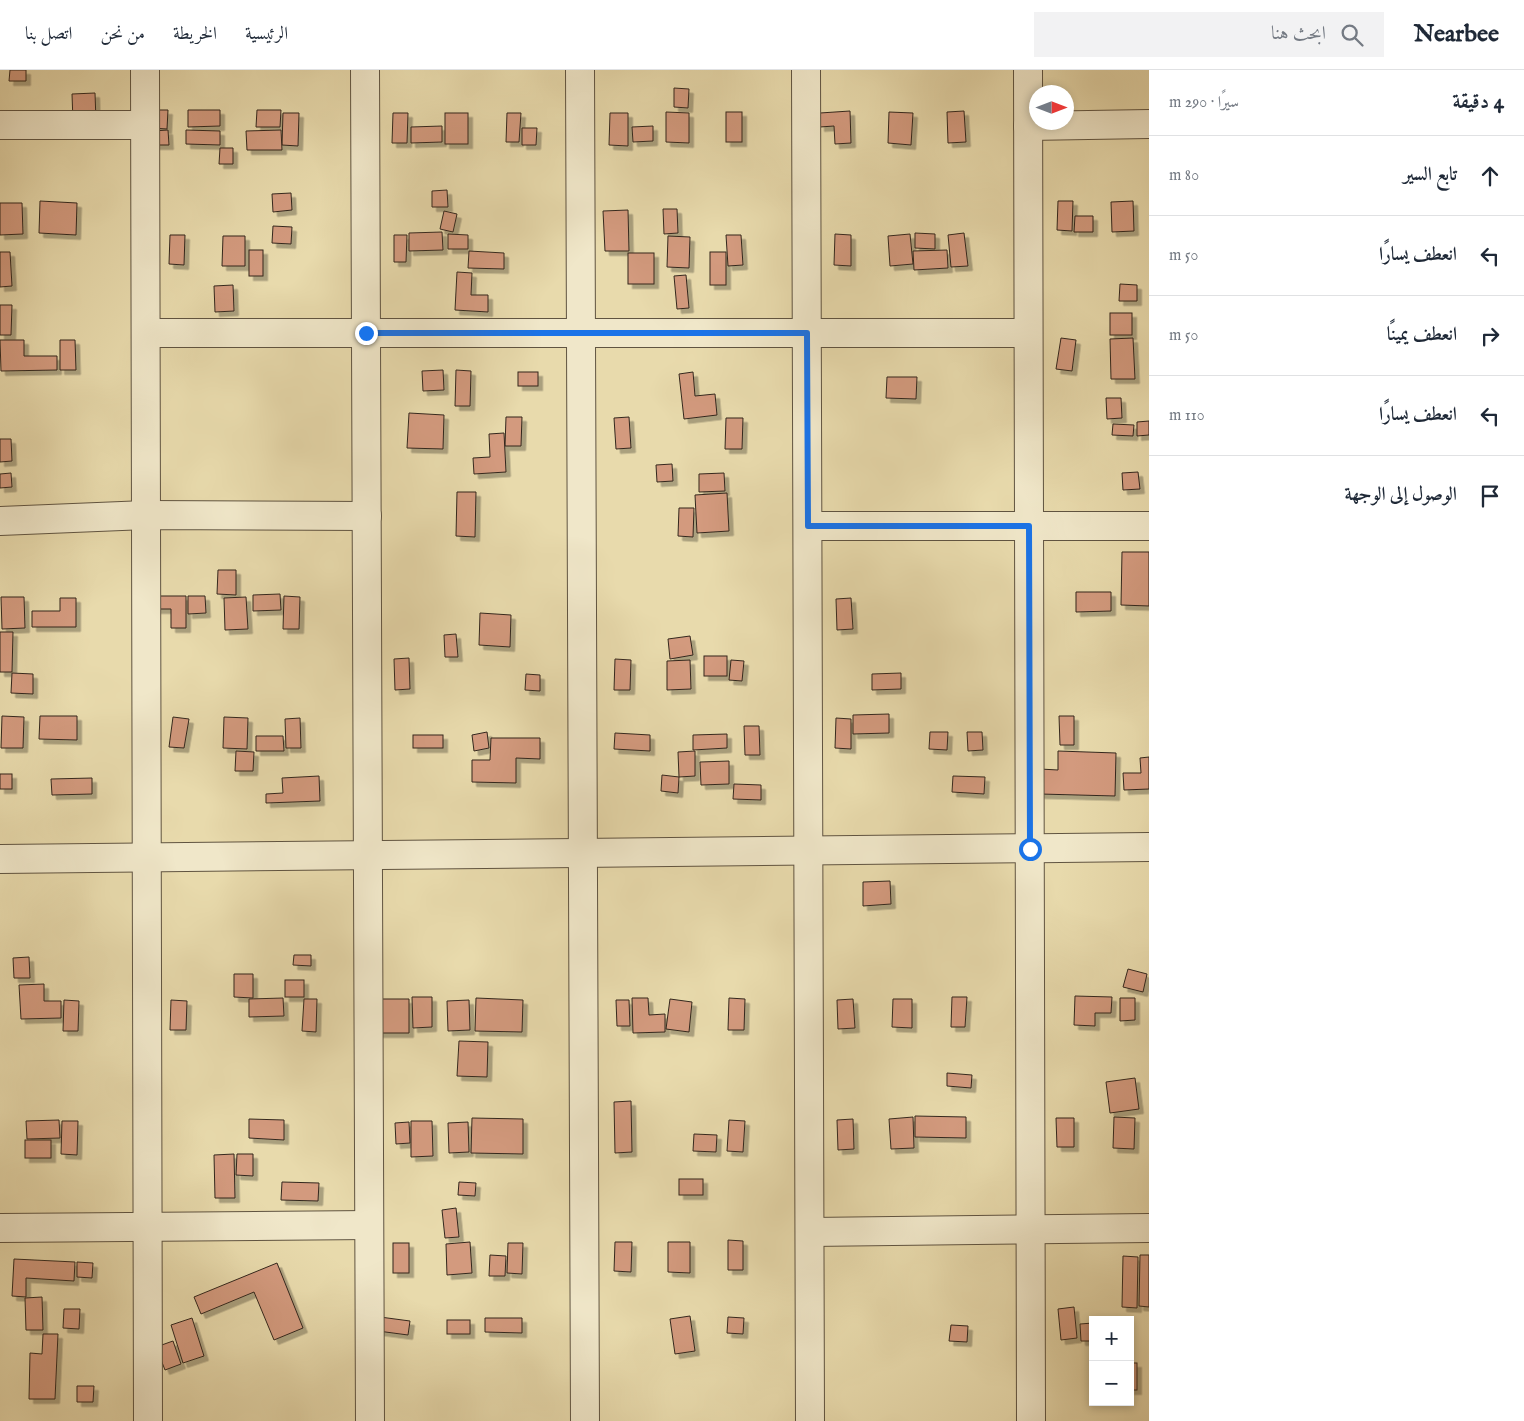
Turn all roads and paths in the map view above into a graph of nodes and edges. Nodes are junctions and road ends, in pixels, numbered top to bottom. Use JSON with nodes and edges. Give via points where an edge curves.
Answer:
{"nodes":[{"id":1,"x":145,"y":70,"type":"edge"},
{"id":2,"x":365,"y":70,"type":"edge"},
{"id":3,"x":580,"y":70,"type":"edge"},
{"id":4,"x":806,"y":70,"type":"edge"},
{"id":5,"x":1028,"y":70,"type":"edge"},
{"id":6,"x":1149,"y":124,"type":"edge"},
{"id":7,"x":0,"y":125,"type":"edge"},
{"id":8,"x":145,"y":125,"type":"junction"},
{"id":9,"x":1028,"y":126,"type":"junction"},
{"id":10,"x":146,"y":333,"type":"junction"},
{"id":11,"x":366,"y":333,"type":"junction"},
{"id":12,"x":581,"y":333,"type":"junction"},
{"id":13,"x":807,"y":333,"type":"junction"},
{"id":14,"x":1028,"y":333,"type":"junction"},
{"id":15,"x":146,"y":515,"type":"junction"},
{"id":16,"x":366,"y":516,"type":"junction"},
{"id":17,"x":0,"y":522,"type":"edge"},
{"id":18,"x":808,"y":526,"type":"junction"},
{"id":19,"x":1029,"y":526,"type":"junction"},
{"id":20,"x":1149,"y":526,"type":"edge"},
{"id":21,"x":1149,"y":848,"type":"edge"},
{"id":22,"x":1030,"y":849,"type":"junction"},
{"id":23,"x":808,"y":852,"type":"junction"},
{"id":24,"x":583,"y":853,"type":"junction"},
{"id":25,"x":367,"y":855,"type":"junction"},
{"id":26,"x":147,"y":857,"type":"junction"},
{"id":27,"x":0,"y":859,"type":"edge"},
{"id":28,"x":148,"y":1225,"type":"junction"},
{"id":29,"x":369,"y":1225,"type":"junction"},
{"id":30,"x":0,"y":1228,"type":"edge"},
{"id":31,"x":1149,"y":1228,"type":"edge"},
{"id":32,"x":1031,"y":1230,"type":"junction"},
{"id":33,"x":810,"y":1232,"type":"junction"},
{"id":34,"x":148,"y":1421,"type":"edge"},
{"id":35,"x":370,"y":1421,"type":"edge"},
{"id":36,"x":585,"y":1421,"type":"edge"},
{"id":37,"x":810,"y":1421,"type":"edge"},
{"id":38,"x":1031,"y":1421,"type":"edge"}],
"edges":[{"from":1,"to":8,"type":"street"},
{"from":2,"to":11,"type":"street"},
{"from":3,"to":12,"type":"street"},
{"from":4,"to":13,"type":"street"},
{"from":5,"to":9,"type":"street"},
{"from":6,"to":9,"type":"street"},
{"from":7,"to":8,"type":"street"},
{"from":8,"to":10,"type":"street"},
{"from":9,"to":14,"type":"street"},
{"from":10,"to":11,"type":"street"},
{"from":10,"to":15,"type":"street"},
{"from":11,"to":12,"type":"street"},
{"from":11,"to":16,"type":"street"},
{"from":12,"to":13,"type":"street"},
{"from":12,"to":24,"type":"street"},
{"from":13,"to":14,"type":"street"},
{"from":13,"to":18,"type":"street"},
{"from":14,"to":19,"type":"street"},
{"from":15,"to":16,"type":"street"},
{"from":15,"to":17,"type":"street"},
{"from":15,"to":26,"type":"street"},
{"from":16,"to":25,"type":"street"},
{"from":18,"to":19,"type":"street"},
{"from":18,"to":23,"type":"street"},
{"from":19,"to":20,"type":"street"},
{"from":19,"to":22,"type":"street"},
{"from":21,"to":22,"type":"street"},
{"from":22,"to":23,"type":"street"},
{"from":22,"to":32,"type":"street"},
{"from":23,"to":24,"type":"street"},
{"from":23,"to":33,"type":"street"},
{"from":24,"to":25,"type":"street"},
{"from":24,"to":36,"type":"street"},
{"from":25,"to":26,"type":"street"},
{"from":25,"to":29,"type":"street"},
{"from":26,"to":27,"type":"street"},
{"from":26,"to":28,"type":"street"},
{"from":28,"to":29,"type":"street"},
{"from":28,"to":30,"type":"street"},
{"from":28,"to":34,"type":"street"},
{"from":29,"to":35,"type":"street"},
{"from":31,"to":32,"type":"street"},
{"from":32,"to":33,"type":"street"},
{"from":32,"to":38,"type":"street"},
{"from":33,"to":37,"type":"street"}]}
